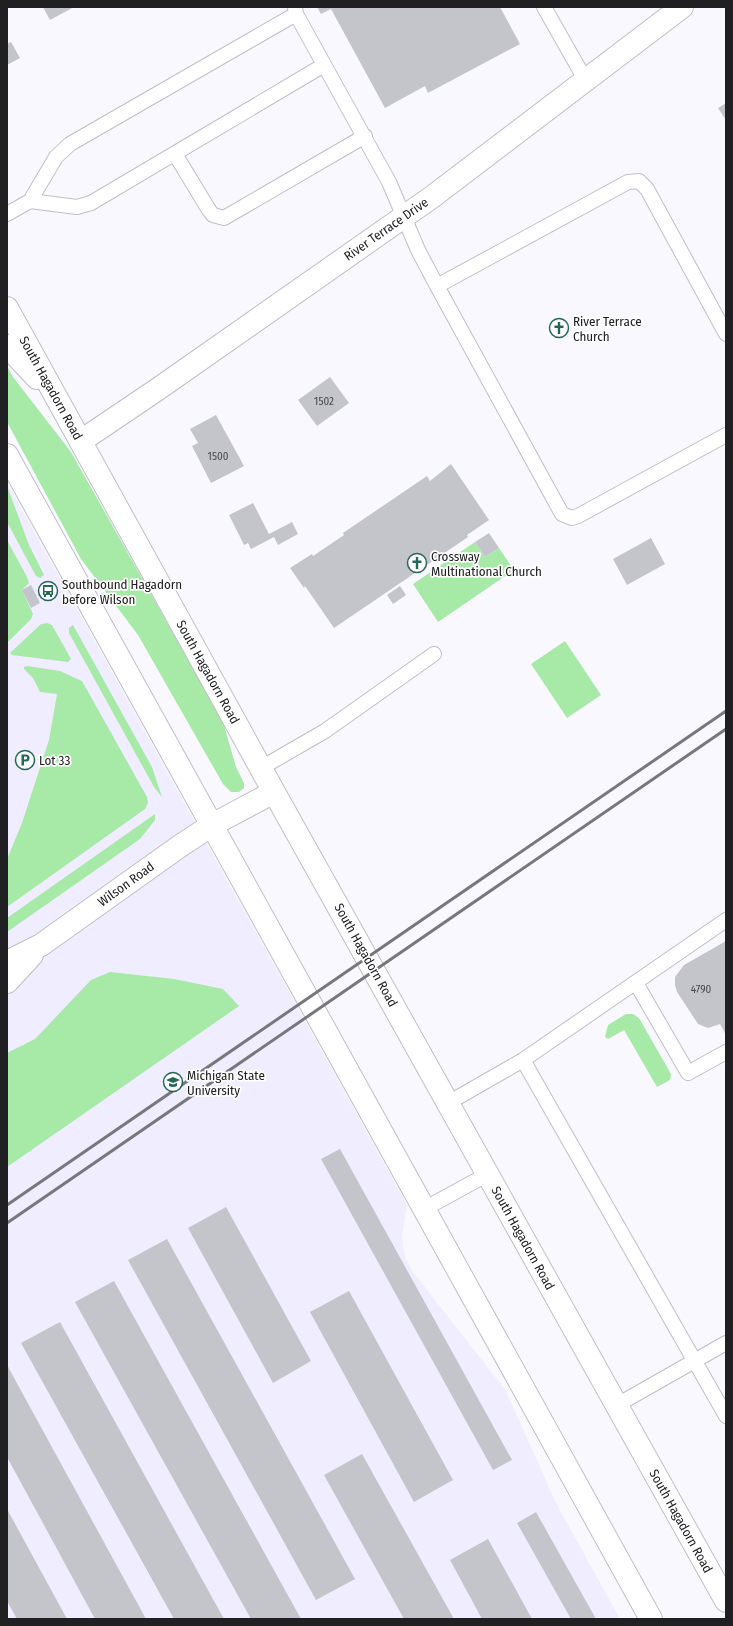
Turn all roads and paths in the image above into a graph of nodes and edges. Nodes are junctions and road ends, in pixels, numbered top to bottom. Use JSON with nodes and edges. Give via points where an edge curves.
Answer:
{"nodes":[{"id":1,"x":544,"y":7,"type":"edge"},
{"id":2,"x":682,"y":7,"type":"edge"},
{"id":3,"x":295,"y":10,"type":"edge"},
{"id":4,"x":324,"y":65,"type":"junction"},
{"id":5,"x":586,"y":81,"type":"junction"},
{"id":6,"x":365,"y":136,"type":"junction"},
{"id":7,"x":175,"y":154,"type":"junction"},
{"id":8,"x":30,"y":200,"type":"junction"},
{"id":9,"x":7,"y":214,"type":"edge"},
{"id":10,"x":404,"y":217,"type":"junction"},
{"id":11,"x":437,"y":286,"type":"junction"},
{"id":12,"x":7,"y":308,"type":"edge"},
{"id":13,"x":726,"y":334,"type":"edge"},
{"id":14,"x":7,"y":346,"type":"edge"},
{"id":15,"x":57,"y":399,"type":"junction"},
{"id":16,"x":726,"y":435,"type":"edge"},
{"id":17,"x":81,"y":440,"type":"junction"},
{"id":18,"x":7,"y":455,"type":"edge"},
{"id":19,"x":434,"y":654,"type":"dead end"},
{"id":20,"x":261,"y":768,"type":"junction"},
{"id":21,"x":274,"y":792,"type":"junction"},
{"id":22,"x":212,"y":825,"type":"junction"},
{"id":23,"x":726,"y":920,"type":"edge"},
{"id":24,"x":41,"y":945,"type":"junction"},
{"id":25,"x":7,"y":962,"type":"edge"},
{"id":26,"x":7,"y":982,"type":"edge"},
{"id":27,"x":636,"y":983,"type":"junction"},
{"id":28,"x":726,"y":1052,"type":"edge"},
{"id":29,"x":523,"y":1060,"type":"junction"},
{"id":30,"x":448,"y":1103,"type":"junction"},
{"id":31,"x":488,"y":1174,"type":"junction"},
{"id":32,"x":424,"y":1209,"type":"junction"},
{"id":33,"x":726,"y":1343,"type":"edge"},
{"id":34,"x":695,"y":1360,"type":"junction"},
{"id":35,"x":617,"y":1405,"type":"junction"},
{"id":36,"x":726,"y":1416,"type":"edge"},
{"id":37,"x":726,"y":1601,"type":"edge"},
{"id":38,"x":651,"y":1619,"type":"edge"}],
"edges":[{"from":1,"to":5,"type":"lane"},
{"from":2,"to":5,"type":"street","name":"River Terrace Drive"},
{"from":3,"to":4,"type":"lane"},
{"from":3,"to":8,"type":"lane","via":[[70,144],[56,157]]},
{"from":4,"to":6,"type":"lane"},
{"from":4,"to":7,"type":"lane"},
{"from":5,"to":10,"type":"street","name":"River Terrace Drive"},
{"from":6,"to":7,"type":"lane","via":[[224,218],[213,215],[209,210]]},
{"from":6,"to":10,"type":"lane"},
{"from":7,"to":8,"type":"lane","via":[[87,205],[77,207]]},
{"from":8,"to":9,"type":"lane"},
{"from":10,"to":11,"type":"lane"},
{"from":10,"to":17,"type":"street","name":"River Terrace Drive"},
{"from":11,"to":13,"type":"lane","via":[[628,182],[639,181],[647,189]]},
{"from":11,"to":16,"type":"lane","via":[[559,510],[566,517],[578,516]]},
{"from":12,"to":15,"type":"street","name":"South Hagadorn Road"},
{"from":14,"to":15,"type":"street"},
{"from":15,"to":17,"type":"street","name":"South Hagadorn Road"},
{"from":17,"to":20,"type":"street","name":"South Hagadorn Road"},
{"from":18,"to":22,"type":"street"},
{"from":19,"to":20,"type":"lane","via":[[325,731]]},
{"from":20,"to":21,"type":"street","name":"South Hagadorn Road"},
{"from":21,"to":22,"type":"street","name":"Wilson Road"},
{"from":21,"to":30,"type":"street","name":"South Hagadorn Road"},
{"from":22,"to":24,"type":"street","name":"Wilson Road"},
{"from":22,"to":32,"type":"street"},
{"from":23,"to":27,"type":"lane"},
{"from":24,"to":25,"type":"street","name":"Wilson Road"},
{"from":24,"to":26,"type":"street","name":"Wilson Road"},
{"from":27,"to":28,"type":"lane","via":[[688,1073]]},
{"from":27,"to":29,"type":"lane"},
{"from":29,"to":30,"type":"lane"},
{"from":29,"to":34,"type":"lane"},
{"from":30,"to":31,"type":"street","name":"South Hagadorn Road"},
{"from":31,"to":32,"type":"lane"},
{"from":31,"to":35,"type":"street","name":"South Hagadorn Road"},
{"from":32,"to":38,"type":"street"},
{"from":33,"to":34,"type":"lane"},
{"from":34,"to":35,"type":"lane"},
{"from":34,"to":36,"type":"lane"},
{"from":35,"to":37,"type":"street","name":"South Hagadorn Road"}]}
